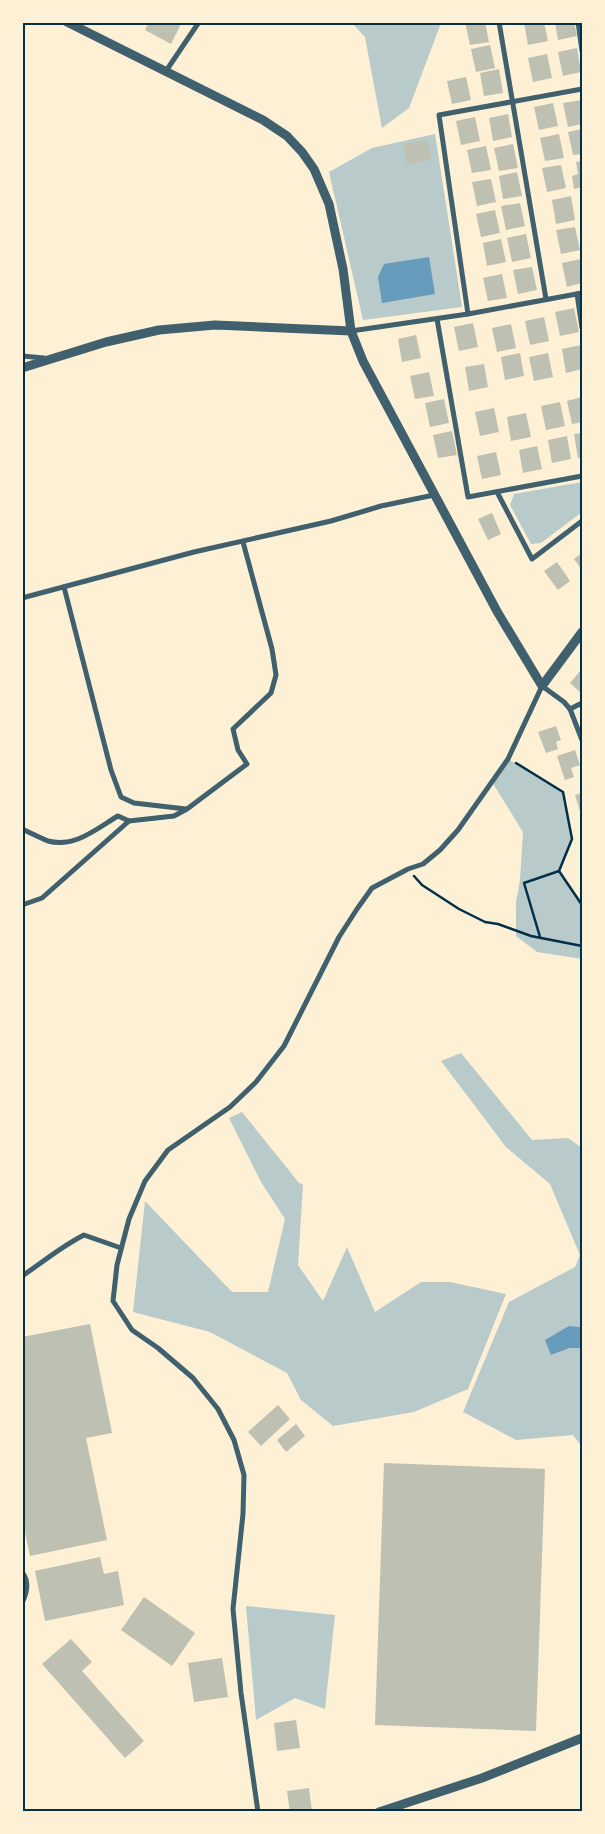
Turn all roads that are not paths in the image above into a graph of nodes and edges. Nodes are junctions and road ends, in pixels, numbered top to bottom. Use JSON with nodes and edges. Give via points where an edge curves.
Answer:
{"nodes":[{"id":1,"x":67,"y":22,"type":"edge"},
{"id":2,"x":199,"y":22,"type":"edge"},
{"id":3,"x":499,"y":22,"type":"edge"},
{"id":4,"x":578,"y":22,"type":"edge"},
{"id":5,"x":582,"y":52,"type":"edge"},
{"id":6,"x":166,"y":71,"type":"junction"},
{"id":7,"x":582,"y":89,"type":"edge"},
{"id":8,"x":511,"y":102,"type":"junction"},
{"id":9,"x":580,"y":293,"type":"edge"},
{"id":10,"x":546,"y":299,"type":"junction"},
{"id":11,"x":468,"y":314,"type":"junction"},
{"id":12,"x":437,"y":319,"type":"junction"},
{"id":13,"x":582,"y":328,"type":"edge"},
{"id":14,"x":351,"y":331,"type":"junction"},
{"id":15,"x":22,"y":356,"type":"edge"},
{"id":16,"x":52,"y":359,"type":"junction"},
{"id":17,"x":22,"y":368,"type":"edge"},
{"id":18,"x":582,"y":476,"type":"edge"},
{"id":19,"x":497,"y":492,"type":"junction"},
{"id":20,"x":434,"y":495,"type":"junction"},
{"id":21,"x":582,"y":521,"type":"edge"},
{"id":22,"x":243,"y":542,"type":"junction"},
{"id":23,"x":64,"y":587,"type":"junction"},
{"id":24,"x":22,"y":598,"type":"edge"},
{"id":25,"x":582,"y":632,"type":"edge"},
{"id":26,"x":542,"y":686,"type":"junction"},
{"id":27,"x":582,"y":703,"type":"edge"},
{"id":28,"x":570,"y":709,"type":"junction"},
{"id":29,"x":582,"y":740,"type":"edge"},
{"id":30,"x":187,"y":809,"type":"junction"},
{"id":31,"x":129,"y":821,"type":"junction"},
{"id":32,"x":22,"y":829,"type":"edge"},
{"id":33,"x":22,"y":905,"type":"edge"},
{"id":34,"x":121,"y":1248,"type":"junction"},
{"id":35,"x":22,"y":1276,"type":"edge"},
{"id":36,"x":22,"y":1572,"type":"edge"},
{"id":37,"x":22,"y":1602,"type":"edge"},
{"id":38,"x":582,"y":1738,"type":"edge"},
{"id":39,"x":258,"y":1812,"type":"edge"},
{"id":40,"x":379,"y":1812,"type":"edge"}],
"edges":[{"from":1,"to":6,"type":"street"},
{"from":2,"to":6,"type":"street"},
{"from":3,"to":8,"type":"street"},
{"from":4,"to":5,"type":"street"},
{"from":6,"to":14,"type":"street","via":[[263,120],[287,136],[302,152],[314,169],[329,204],[343,269]]},
{"from":7,"to":8,"type":"street"},
{"from":8,"to":10,"type":"street"},
{"from":8,"to":11,"type":"street","via":[[439,115]]},
{"from":9,"to":10,"type":"street"},
{"from":9,"to":13,"type":"street"},
{"from":10,"to":11,"type":"street"},
{"from":11,"to":12,"type":"street"},
{"from":12,"to":14,"type":"street"},
{"from":12,"to":19,"type":"street","via":[[468,496]]},
{"from":14,"to":16,"type":"street","via":[[199,326],[159,330]]},
{"from":14,"to":20,"type":"street","via":[[363,362]]},
{"from":15,"to":16,"type":"street"},
{"from":16,"to":17,"type":"street"},
{"from":18,"to":19,"type":"street"},
{"from":19,"to":21,"type":"street","via":[[532,559]]},
{"from":20,"to":22,"type":"street"},
{"from":20,"to":26,"type":"street","via":[[498,614]]},
{"from":22,"to":23,"type":"street"},
{"from":22,"to":30,"type":"street","via":[[276,675],[271,693],[233,729],[238,750],[247,764]]},
{"from":23,"to":24,"type":"street"},
{"from":23,"to":30,"type":"street","via":[[111,770],[121,797],[134,803]]},
{"from":25,"to":26,"type":"street"},
{"from":26,"to":28,"type":"street"},
{"from":26,"to":34,"type":"street","via":[[508,758],[458,830],[423,864],[372,888],[339,937],[284,1046],[256,1082],[230,1107],[168,1150],[145,1181]]},
{"from":27,"to":28,"type":"street"},
{"from":28,"to":29,"type":"street"},
{"from":30,"to":31,"type":"street","via":[[174,816]]},
{"from":31,"to":32,"type":"street","via":[[118,816],[69,843],[48,840]]},
{"from":31,"to":33,"type":"street","via":[[42,898]]},
{"from":34,"to":35,"type":"street","via":[[84,1235]]},
{"from":34,"to":39,"type":"street","via":[[116,1265],[114,1301],[132,1330],[193,1378],[218,1409],[234,1440],[244,1475],[232,1609]]},
{"from":36,"to":37,"type":"street","via":[[28,1588]]},
{"from":38,"to":40,"type":"street","via":[[482,1778]]}]}
